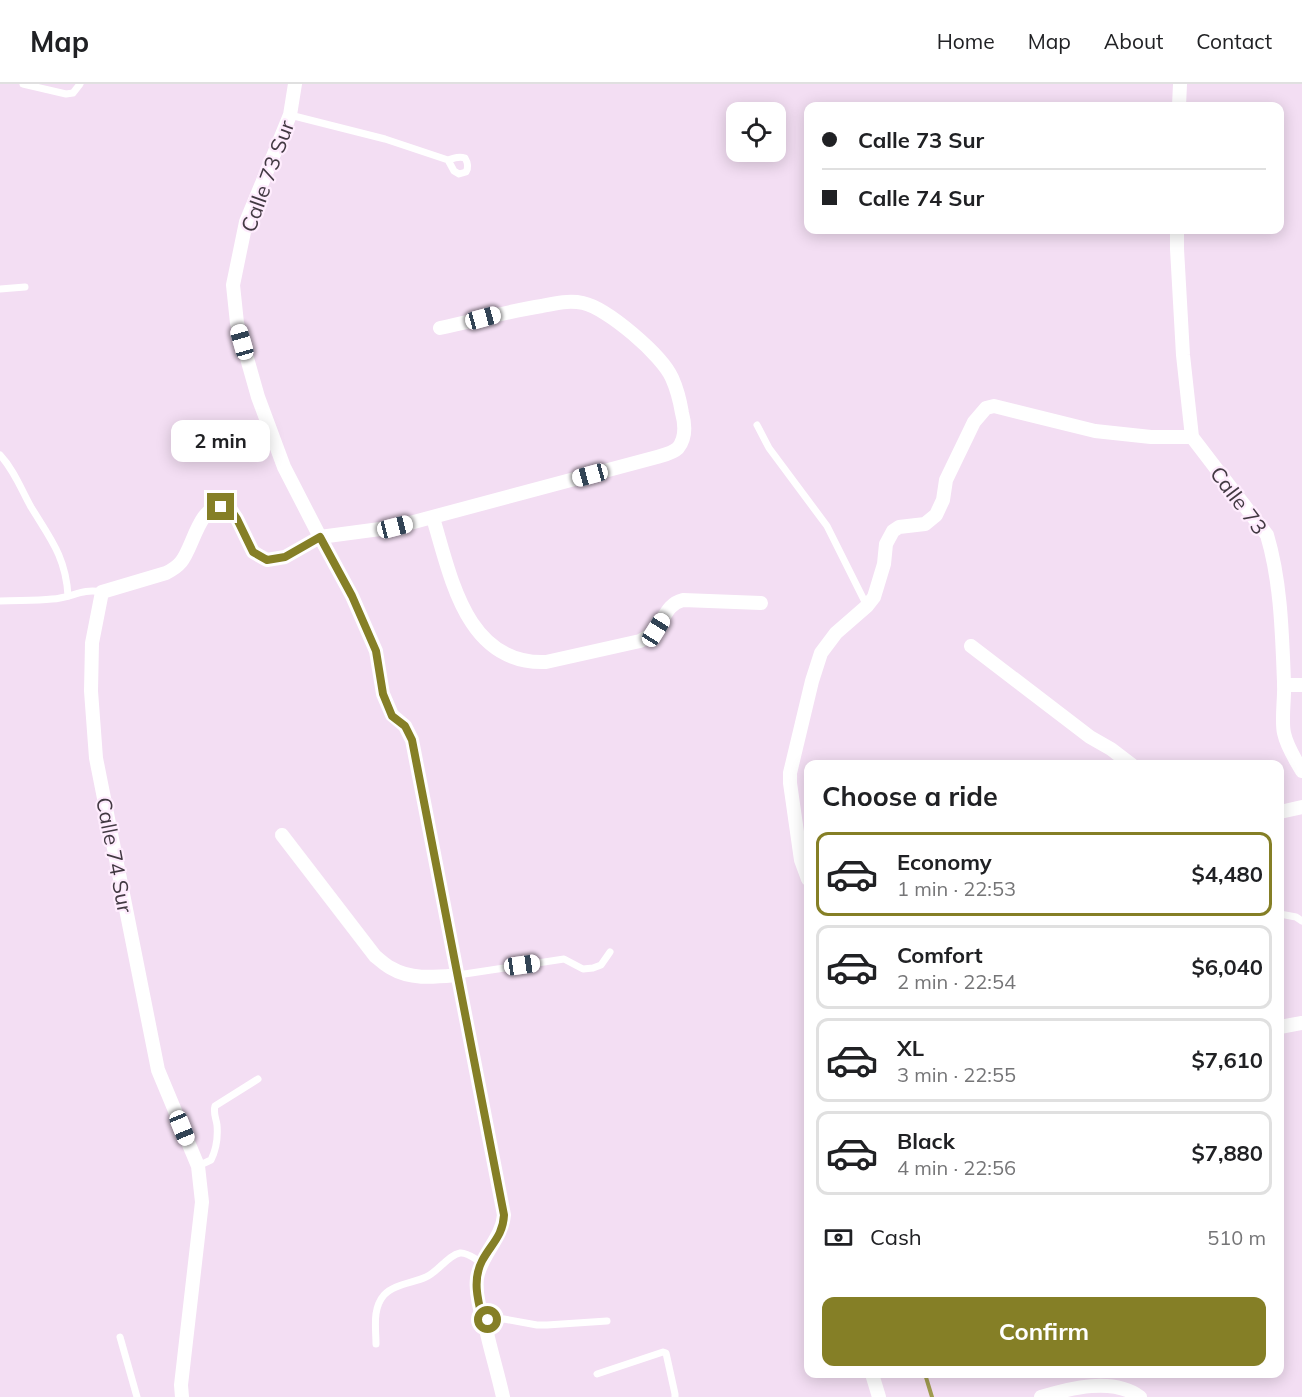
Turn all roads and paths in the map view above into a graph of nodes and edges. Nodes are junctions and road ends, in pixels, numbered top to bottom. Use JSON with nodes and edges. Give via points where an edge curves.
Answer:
{"nodes":[{"id":1,"x":23,"y":84,"type":"edge"},
{"id":2,"x":80,"y":84,"type":"edge"},
{"id":3,"x":295,"y":84,"type":"edge"},
{"id":4,"x":1180,"y":84,"type":"edge"},
{"id":5,"x":1179,"y":102,"type":"edge"},
{"id":6,"x":290,"y":115,"type":"junction"},
{"id":7,"x":448,"y":160,"type":"dead end"},
{"id":8,"x":1177,"y":234,"type":"edge"},
{"id":9,"x":25,"y":287,"type":"dead end"},
{"id":10,"x":0,"y":289,"type":"edge"},
{"id":11,"x":440,"y":327,"type":"dead end"},
{"id":12,"x":757,"y":425,"type":"dead end"},
{"id":13,"x":1192,"y":437,"type":"junction"},
{"id":14,"x":0,"y":455,"type":"edge"},
{"id":15,"x":433,"y":518,"type":"junction"},
{"id":16,"x":320,"y":537,"type":"junction"},
{"id":17,"x":102,"y":592,"type":"junction"},
{"id":18,"x":68,"y":596,"type":"junction"},
{"id":19,"x":0,"y":601,"type":"edge"},
{"id":20,"x":761,"y":603,"type":"dead end"},
{"id":21,"x":867,"y":606,"type":"junction"},
{"id":22,"x":971,"y":646,"type":"dead end"},
{"id":23,"x":1284,"y":685,"type":"junction"},
{"id":24,"x":1302,"y":685,"type":"edge"},
{"id":25,"x":1124,"y":760,"type":"edge"},
{"id":26,"x":1302,"y":771,"type":"edge"},
{"id":27,"x":1302,"y":807,"type":"edge"},
{"id":28,"x":1284,"y":811,"type":"edge"},
{"id":29,"x":282,"y":835,"type":"dead end"},
{"id":30,"x":804,"y":868,"type":"edge"},
{"id":31,"x":1284,"y":915,"type":"edge"},
{"id":32,"x":1302,"y":921,"type":"edge"},
{"id":33,"x":610,"y":952,"type":"dead end"},
{"id":34,"x":458,"y":975,"type":"junction"},
{"id":35,"x":1302,"y":1023,"type":"edge"},
{"id":36,"x":1284,"y":1026,"type":"edge"},
{"id":37,"x":258,"y":1079,"type":"dead end"},
{"id":38,"x":198,"y":1166,"type":"junction"},
{"id":39,"x":481,"y":1262,"type":"junction"},
{"id":40,"x":483,"y":1321,"type":"junction"},
{"id":41,"x":607,"y":1321,"type":"dead end"},
{"id":42,"x":120,"y":1337,"type":"dead end"},
{"id":43,"x":376,"y":1344,"type":"dead end"},
{"id":44,"x":597,"y":1374,"type":"dead end"},
{"id":45,"x":873,"y":1378,"type":"edge"},
{"id":46,"x":137,"y":1397,"type":"edge"},
{"id":47,"x":182,"y":1397,"type":"edge"},
{"id":48,"x":503,"y":1397,"type":"edge"},
{"id":49,"x":675,"y":1397,"type":"edge"},
{"id":50,"x":879,"y":1397,"type":"edge"},
{"id":51,"x":1041,"y":1397,"type":"edge"},
{"id":52,"x":1140,"y":1397,"type":"edge"}],
"edges":[{"from":1,"to":2,"type":"lane","via":[[66,94],[73,93]]},
{"from":3,"to":6,"type":"street","name":"Calle 73 Sur"},
{"from":4,"to":5,"type":"street"},
{"from":6,"to":7,"type":"lane"},
{"from":6,"to":16,"type":"street","name":"Calle 73 Sur","via":[[246,222],[233,285],[237,323],[258,397],[284,467]]},
{"from":8,"to":13,"type":"street"},
{"from":9,"to":10,"type":"lane"},
{"from":11,"to":15,"type":"street","via":[[567,302],[593,306],[623,325],[667,369],[680,404],[684,431],[675,450],[657,457]]},
{"from":12,"to":21,"type":"lane","via":[[769,448],[827,526]]},
{"from":13,"to":21,"type":"street","via":[[1095,431],[994,406],[986,408],[974,422],[946,480],[936,515],[925,524],[899,526],[893,531],[886,543],[874,597]]},
{"from":13,"to":23,"type":"street","name":"Calle 73","via":[[1267,535],[1279,599]]},
{"from":14,"to":18,"type":"lane","via":[[53,541],[63,562]]},
{"from":15,"to":16,"type":"street"},
{"from":15,"to":20,"type":"street","via":[[457,595],[470,620],[493,645],[517,659],[546,662],[640,641],[656,630],[669,607],[683,600]]},
{"from":16,"to":17,"type":"street","via":[[285,557],[267,560],[253,552],[231,510],[221,507],[210,510],[201,521],[183,560],[175,568]]},
{"from":16,"to":34,"type":"street","name":"Calle 73 Sur","via":[[376,651],[383,694],[392,716],[405,726],[412,740]]},
{"from":17,"to":18,"type":"lane","via":[[83,591]]},
{"from":17,"to":38,"type":"street","name":"Calle 74 Sur","via":[[92,643],[96,758],[159,1070]]},
{"from":18,"to":19,"type":"lane"},
{"from":21,"to":30,"type":"street","via":[[836,633],[821,653],[812,681],[790,773]]},
{"from":22,"to":25,"type":"street"},
{"from":23,"to":24,"type":"street"},
{"from":23,"to":26,"type":"street","name":"Calle 73","via":[[1284,732]]},
{"from":27,"to":28,"type":"street"},
{"from":29,"to":34,"type":"street","via":[[375,956],[406,975]]},
{"from":31,"to":32,"type":"lane"},
{"from":33,"to":34,"type":"lane","via":[[601,965],[593,968],[583,969],[564,959]]},
{"from":34,"to":39,"type":"street","name":"Calle 73 Sur","via":[[504,1215],[499,1235]]},
{"from":35,"to":36,"type":"street"},
{"from":37,"to":38,"type":"lane","via":[[215,1106],[216,1145],[210,1160]]},
{"from":38,"to":47,"type":"street","name":"Calle 74 Sur","via":[[202,1202]]},
{"from":39,"to":40,"type":"street","name":"Calle 73 Sur","via":[[477,1298]]},
{"from":39,"to":43,"type":"lane","via":[[461,1253],[427,1277],[385,1294],[375,1313]]},
{"from":40,"to":41,"type":"lane","via":[[504,1319],[547,1325]]},
{"from":40,"to":48,"type":"street","name":"Calle 73 Sur"},
{"from":42,"to":46,"type":"lane"},
{"from":44,"to":49,"type":"lane","via":[[663,1352]]},
{"from":45,"to":50,"type":"street"},
{"from":51,"to":52,"type":"street","via":[[1104,1385]]}]}
